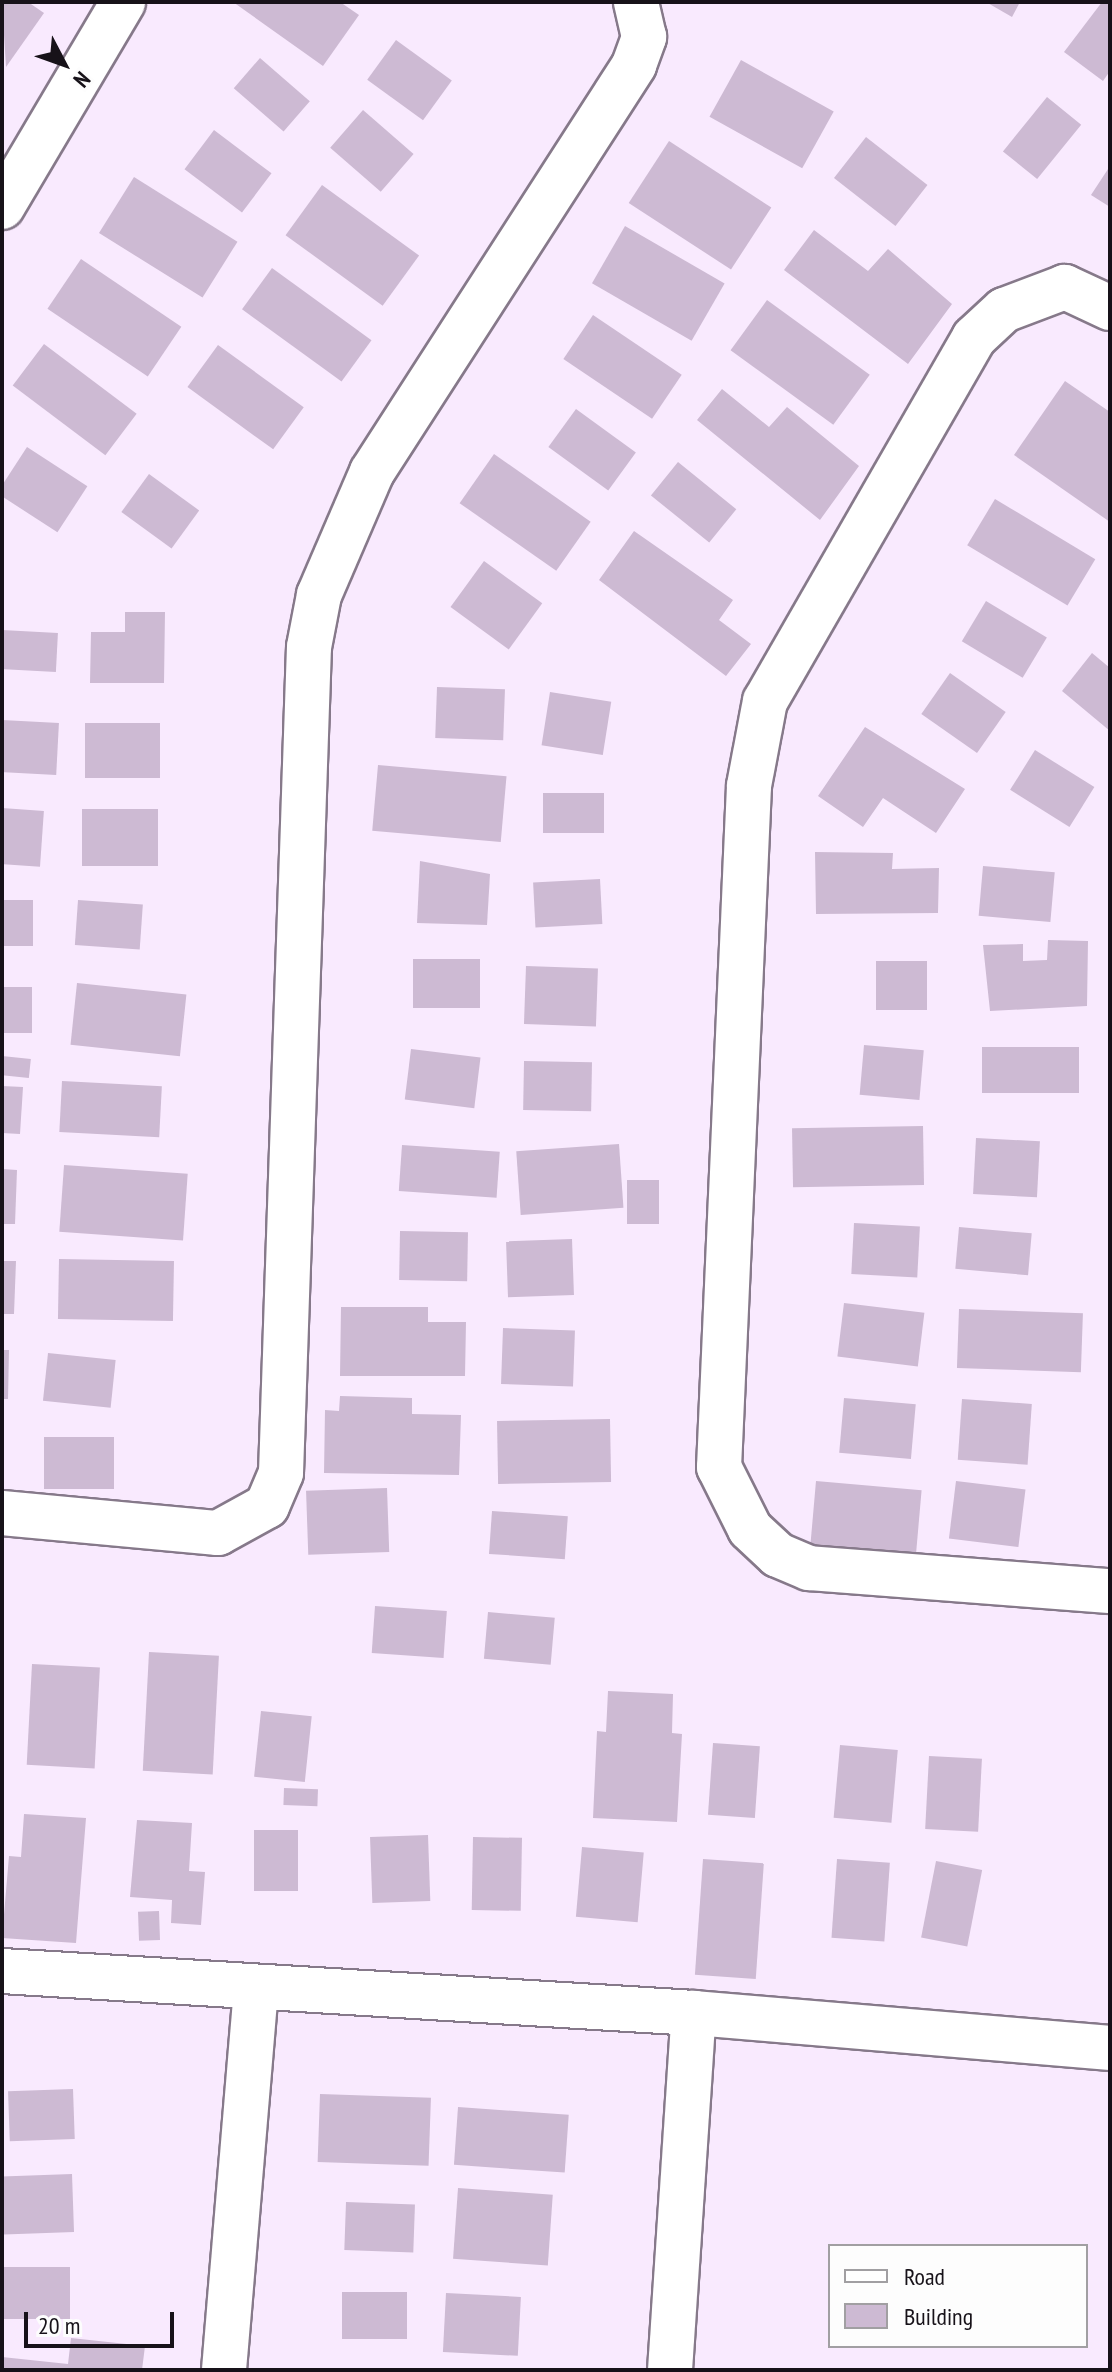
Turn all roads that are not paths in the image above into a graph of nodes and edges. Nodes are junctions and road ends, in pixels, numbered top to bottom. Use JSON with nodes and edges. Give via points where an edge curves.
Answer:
{"nodes":[{"id":1,"x":123,"y":2,"type":"edge"},
{"id":2,"x":636,"y":2,"type":"edge"},
{"id":3,"x":2,"y":207,"type":"edge"},
{"id":4,"x":1110,"y":308,"type":"edge"},
{"id":5,"x":2,"y":1513,"type":"edge"},
{"id":6,"x":1110,"y":1591,"type":"edge"},
{"id":7,"x":2,"y":1971,"type":"edge"},
{"id":8,"x":256,"y":1987,"type":"junction"},
{"id":9,"x":694,"y":2013,"type":"junction"},
{"id":10,"x":1110,"y":2048,"type":"edge"},
{"id":11,"x":224,"y":2370,"type":"edge"},
{"id":12,"x":670,"y":2370,"type":"edge"}],
"edges":[{"from":1,"to":3,"type":"street"},
{"from":2,"to":5,"type":"street","via":[[644,37],[634,65],[372,472],[319,595],[309,647],[281,1473],[267,1506],[218,1533]]},
{"from":4,"to":6,"type":"street","via":[[1065,287],[1004,310],[974,338],[765,701],[749,786],[719,1467],[750,1529],[778,1555],[809,1568]]},
{"from":7,"to":8,"type":"street"},
{"from":8,"to":9,"type":"street"},
{"from":8,"to":11,"type":"street"},
{"from":9,"to":10,"type":"street"},
{"from":9,"to":12,"type":"street"}]}
